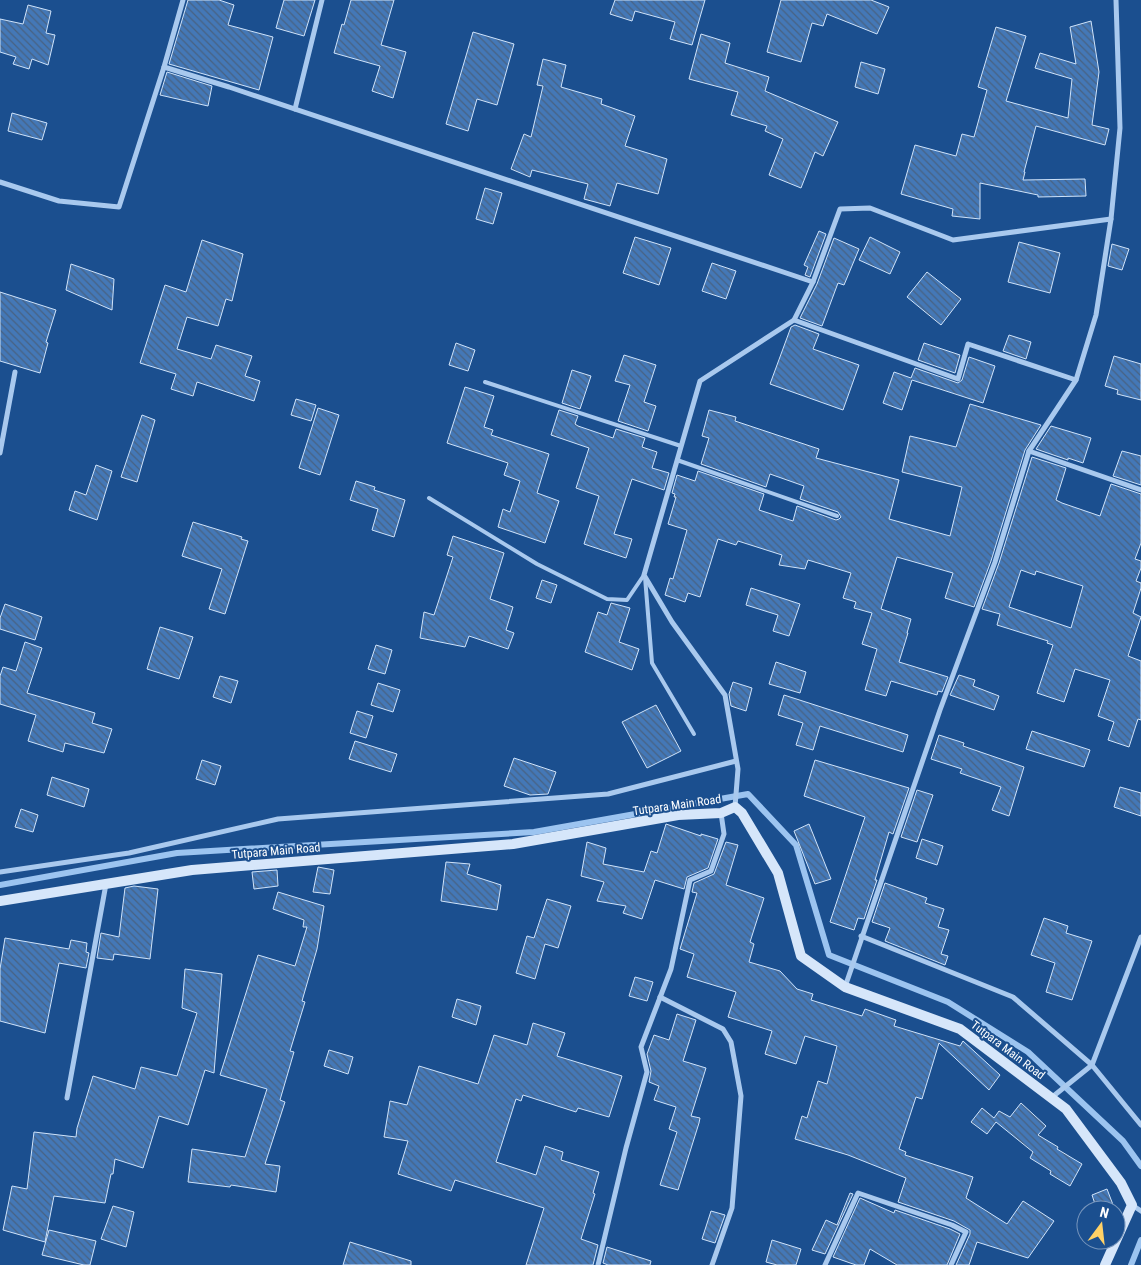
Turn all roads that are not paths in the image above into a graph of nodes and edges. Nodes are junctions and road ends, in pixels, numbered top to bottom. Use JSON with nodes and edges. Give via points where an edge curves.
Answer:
{"nodes":[{"id":1,"x":183,"y":0,"type":"edge"},
{"id":2,"x":322,"y":0,"type":"edge"},
{"id":3,"x":1116,"y":0,"type":"edge"},
{"id":4,"x":164,"y":67,"type":"junction"},
{"id":5,"x":295,"y":109,"type":"junction"},
{"id":6,"x":0,"y":182,"type":"edge"},
{"id":7,"x":1111,"y":219,"type":"junction"},
{"id":8,"x":813,"y":282,"type":"junction"},
{"id":9,"x":794,"y":320,"type":"junction"},
{"id":10,"x":15,"y":372,"type":"dead end"},
{"id":11,"x":1076,"y":380,"type":"junction"},
{"id":12,"x":486,"y":382,"type":"dead end"},
{"id":13,"x":681,"y":446,"type":"junction"},
{"id":14,"x":1028,"y":451,"type":"junction"},
{"id":15,"x":0,"y":453,"type":"edge"},
{"id":16,"x":677,"y":460,"type":"junction"},
{"id":17,"x":1141,"y":490,"type":"edge"},
{"id":18,"x":429,"y":498,"type":"dead end"},
{"id":19,"x":837,"y":516,"type":"dead end"},
{"id":20,"x":644,"y":575,"type":"junction"},
{"id":21,"x":694,"y":734,"type":"dead end"},
{"id":22,"x":736,"y":761,"type":"junction"},
{"id":23,"x":735,"y":807,"type":"junction"},
{"id":24,"x":721,"y":812,"type":"junction"},
{"id":25,"x":0,"y":872,"type":"edge"},
{"id":26,"x":106,"y":884,"type":"junction"},
{"id":27,"x":0,"y":901,"type":"edge"},
{"id":28,"x":861,"y":936,"type":"junction"},
{"id":29,"x":1141,"y":937,"type":"edge"},
{"id":30,"x":844,"y":988,"type":"junction"},
{"id":31,"x":660,"y":997,"type":"junction"},
{"id":32,"x":1092,"y":1065,"type":"junction"},
{"id":33,"x":1054,"y":1096,"type":"junction"},
{"id":34,"x":67,"y":1098,"type":"dead end"},
{"id":35,"x":1141,"y":1125,"type":"edge"},
{"id":36,"x":1132,"y":1204,"type":"junction"},
{"id":37,"x":1141,"y":1211,"type":"edge"},
{"id":38,"x":598,"y":1265,"type":"edge"},
{"id":39,"x":712,"y":1265,"type":"edge"},
{"id":40,"x":825,"y":1265,"type":"edge"},
{"id":41,"x":951,"y":1265,"type":"edge"},
{"id":42,"x":1105,"y":1265,"type":"edge"}],
"edges":[{"from":1,"to":4,"type":"street"},
{"from":2,"to":5,"type":"street"},
{"from":3,"to":7,"type":"street","via":[[1120,128]]},
{"from":4,"to":5,"type":"street"},
{"from":4,"to":6,"type":"street","via":[[119,207],[59,201]]},
{"from":5,"to":8,"type":"street"},
{"from":7,"to":8,"type":"street","via":[[953,240],[870,208],[840,209]]},
{"from":7,"to":11,"type":"street","via":[[1096,315]]},
{"from":8,"to":9,"type":"street"},
{"from":9,"to":11,"type":"street","via":[[958,379],[968,344]]},
{"from":9,"to":13,"type":"street","via":[[700,381]]},
{"from":10,"to":15,"type":"street"},
{"from":11,"to":14,"type":"street"},
{"from":12,"to":13,"type":"lane"},
{"from":13,"to":16,"type":"street"},
{"from":14,"to":17,"type":"street"},
{"from":14,"to":28,"type":"street","via":[[995,562]]},
{"from":16,"to":19,"type":"lane"},
{"from":16,"to":20,"type":"street"},
{"from":18,"to":20,"type":"lane","via":[[537,564],[607,599],[627,600]]},
{"from":20,"to":21,"type":"lane","via":[[652,663]]},
{"from":20,"to":22,"type":"street","via":[[672,622],[725,695]]},
{"from":22,"to":23,"type":"street"},
{"from":22,"to":25,"type":"street","via":[[608,794],[278,819],[129,853]]},
{"from":23,"to":24,"type":"street","name":"Tutpara Main Road"},
{"from":23,"to":30,"type":"street","name":"Tutpara Main Road","via":[[742,813],[778,873],[801,956]]},
{"from":24,"to":26,"type":"street","name":"Tutpara Main Road","via":[[678,815],[513,844],[192,870]]},
{"from":24,"to":31,"type":"street","via":[[724,834],[711,871],[690,880],[671,969]]},
{"from":26,"to":27,"type":"street","name":"Tutpara Main Road"},
{"from":26,"to":34,"type":"street"},
{"from":28,"to":30,"type":"street"},
{"from":28,"to":32,"type":"street","via":[[1012,997]]},
{"from":29,"to":32,"type":"street"},
{"from":30,"to":33,"type":"street","name":"Tutpara Main Road","via":[[960,1029]]},
{"from":31,"to":38,"type":"street","via":[[640,1047],[647,1072]]},
{"from":31,"to":39,"type":"street","via":[[723,1029],[731,1042],[741,1096],[732,1208]]},
{"from":32,"to":33,"type":"street"},
{"from":32,"to":35,"type":"street"},
{"from":33,"to":36,"type":"street","name":"Tutpara Main Road","via":[[1121,1183]]},
{"from":36,"to":37,"type":"street"},
{"from":36,"to":42,"type":"street"},
{"from":40,"to":41,"type":"street","via":[[858,1193],[966,1232]]}]}
